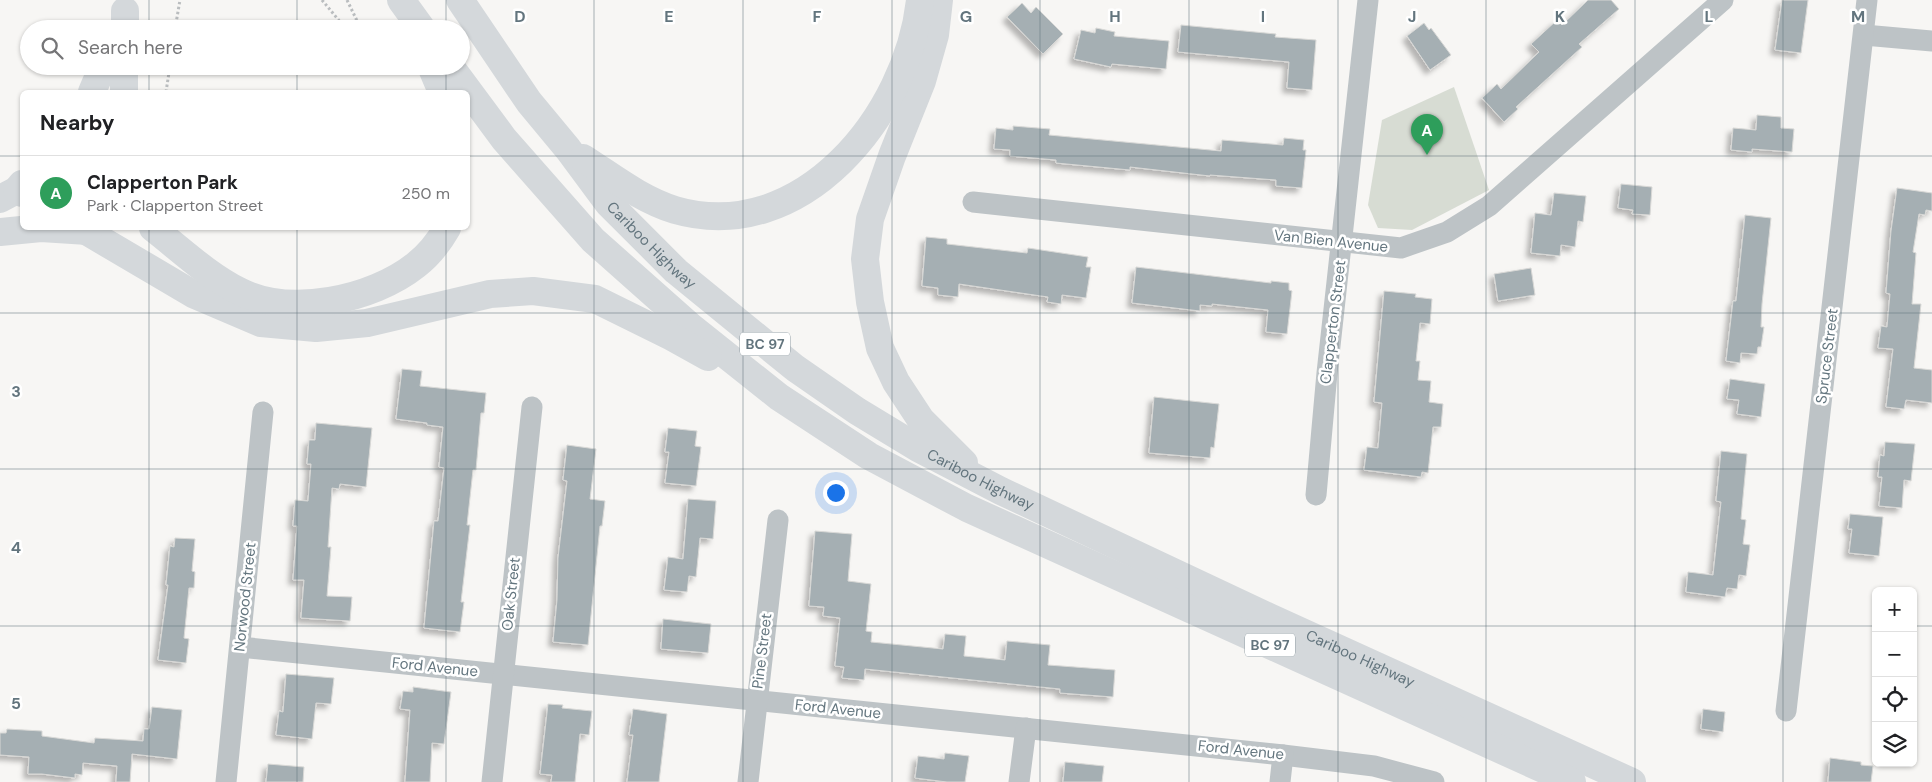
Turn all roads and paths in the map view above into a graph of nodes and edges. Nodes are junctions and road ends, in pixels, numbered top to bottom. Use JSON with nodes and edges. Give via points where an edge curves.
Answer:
{"nodes":[{"id":1,"x":180,"y":0,"type":"edge"},
{"id":2,"x":322,"y":0,"type":"edge"},
{"id":3,"x":347,"y":0,"type":"edge"},
{"id":4,"x":460,"y":0,"type":"edge"},
{"id":5,"x":920,"y":0,"type":"edge"},
{"id":6,"x":939,"y":0,"type":"edge"},
{"id":7,"x":1723,"y":0,"type":"edge"},
{"id":8,"x":1867,"y":0,"type":"edge"},
{"id":9,"x":1363,"y":1,"type":"edge"},
{"id":10,"x":177,"y":20,"type":"edge"},
{"id":11,"x":339,"y":20,"type":"edge"},
{"id":12,"x":357,"y":20,"type":"edge"},
{"id":13,"x":1864,"y":35,"type":"junction"},
{"id":14,"x":1932,"y":41,"type":"edge"},
{"id":15,"x":100,"y":75,"type":"edge"},
{"id":16,"x":124,"y":75,"type":"edge"},
{"id":17,"x":169,"y":75,"type":"edge"},
{"id":18,"x":435,"y":75,"type":"edge"},
{"id":19,"x":457,"y":75,"type":"edge"},
{"id":20,"x":93,"y":90,"type":"edge"},
{"id":21,"x":124,"y":90,"type":"edge"},
{"id":22,"x":166,"y":90,"type":"edge"},
{"id":23,"x":441,"y":90,"type":"edge"},
{"id":24,"x":468,"y":90,"type":"edge"},
{"id":25,"x":470,"y":93,"type":"edge"},
{"id":26,"x":568,"y":149,"type":"junction"},
{"id":27,"x":973,"y":202,"type":"dead end"},
{"id":28,"x":21,"y":230,"type":"edge"},
{"id":29,"x":86,"y":230,"type":"edge"},
{"id":30,"x":156,"y":230,"type":"edge"},
{"id":31,"x":170,"y":230,"type":"edge"},
{"id":32,"x":447,"y":230,"type":"edge"},
{"id":33,"x":0,"y":232,"type":"edge"},
{"id":34,"x":1342,"y":242,"type":"junction"},
{"id":35,"x":183,"y":251,"type":"junction"},
{"id":36,"x":779,"y":398,"type":"junction"},
{"id":37,"x":532,"y":406,"type":"dead end"},
{"id":38,"x":263,"y":412,"type":"dead end"},
{"id":39,"x":1001,"y":492,"type":"junction"},
{"id":40,"x":1316,"y":495,"type":"dead end"},
{"id":41,"x":778,"y":520,"type":"dead end"},
{"id":42,"x":240,"y":647,"type":"junction"},
{"id":43,"x":503,"y":674,"type":"junction"},
{"id":44,"x":756,"y":700,"type":"junction"},
{"id":45,"x":1786,"y":711,"type":"dead end"},
{"id":46,"x":1026,"y":728,"type":"junction"},
{"id":47,"x":1284,"y":755,"type":"junction"},
{"id":48,"x":226,"y":782,"type":"edge"},
{"id":49,"x":492,"y":782,"type":"edge"},
{"id":50,"x":748,"y":782,"type":"edge"},
{"id":51,"x":1020,"y":782,"type":"edge"},
{"id":52,"x":1280,"y":782,"type":"edge"},
{"id":53,"x":1434,"y":782,"type":"edge"},
{"id":54,"x":1572,"y":782,"type":"edge"},
{"id":55,"x":1632,"y":782,"type":"edge"}],
"edges":[{"from":1,"to":10,"type":"path"},
{"from":2,"to":11,"type":"path"},
{"from":3,"to":12,"type":"path"},
{"from":4,"to":26,"type":"main road","name":"Cariboo Highway","number":"BC 97","via":[[529,102]]},
{"from":5,"to":26,"type":"main road","via":[[904,66],[874,123],[817,184],[779,204],[723,216],[676,210],[631,191]]},
{"from":6,"to":39,"type":"main road","via":[[922,81],[870,220],[865,259],[870,302],[880,348],[896,382],[921,420],[958,458]]},
{"from":7,"to":34,"type":"street","name":"Van Bien Avenue","via":[[1489,206],[1447,232],[1401,248]]},
{"from":8,"to":13,"type":"street","name":"Spruce Street"},
{"from":9,"to":34,"type":"street","name":"Clapperton Street"},
{"from":13,"to":14,"type":"street"},
{"from":13,"to":45,"type":"street","name":"Spruce Street"},
{"from":15,"to":20,"type":"main road"},
{"from":16,"to":21,"type":"main road"},
{"from":17,"to":22,"type":"path"},
{"from":18,"to":23,"type":"main road"},
{"from":19,"to":24,"type":"main road","name":"Cariboo Highway","number":"BC 97"},
{"from":25,"to":36,"type":"main road","name":"Cariboo Highway","number":"BC 97","via":[[504,139],[593,240],[691,327]]},
{"from":26,"to":39,"type":"main road","name":"Cariboo Highway","number":"BC 97","via":[[608,203],[676,271],[795,368],[910,444]]},
{"from":27,"to":34,"type":"street","name":"Van Bien Avenue"},
{"from":28,"to":33,"type":"main road"},
{"from":29,"to":36,"type":"main road","via":[[193,294],[261,323],[316,328],[367,323],[490,294],[533,291],[595,299],[672,337]]},
{"from":30,"to":35,"type":"main road"},
{"from":31,"to":35,"type":"main road"},
{"from":32,"to":35,"type":"main road","via":[[417,265],[393,280],[328,302],[270,302],[240,292]]},
{"from":34,"to":40,"type":"street","name":"Clapperton Street"},
{"from":36,"to":54,"type":"main road","name":"Cariboo Highway","number":"BC 97","via":[[869,456],[968,508]]},
{"from":37,"to":43,"type":"street","name":"Oak Street"},
{"from":38,"to":42,"type":"street","name":"Norwood Street"},
{"from":39,"to":55,"type":"main road","name":"Cariboo Highway","number":"BC 97"},
{"from":41,"to":44,"type":"street","name":"Pine Street"},
{"from":42,"to":43,"type":"street","name":"Ford Avenue"},
{"from":42,"to":48,"type":"street","name":"Norwood Street"},
{"from":43,"to":44,"type":"street","name":"Ford Avenue"},
{"from":43,"to":49,"type":"street","name":"Oak Street"},
{"from":44,"to":46,"type":"street","name":"Ford Avenue"},
{"from":44,"to":50,"type":"street","name":"Pine Street"},
{"from":46,"to":47,"type":"street","name":"Ford Avenue"},
{"from":46,"to":51,"type":"street"},
{"from":47,"to":52,"type":"street"},
{"from":47,"to":53,"type":"street","name":"Ford Avenue","via":[[1374,766]]}]}
